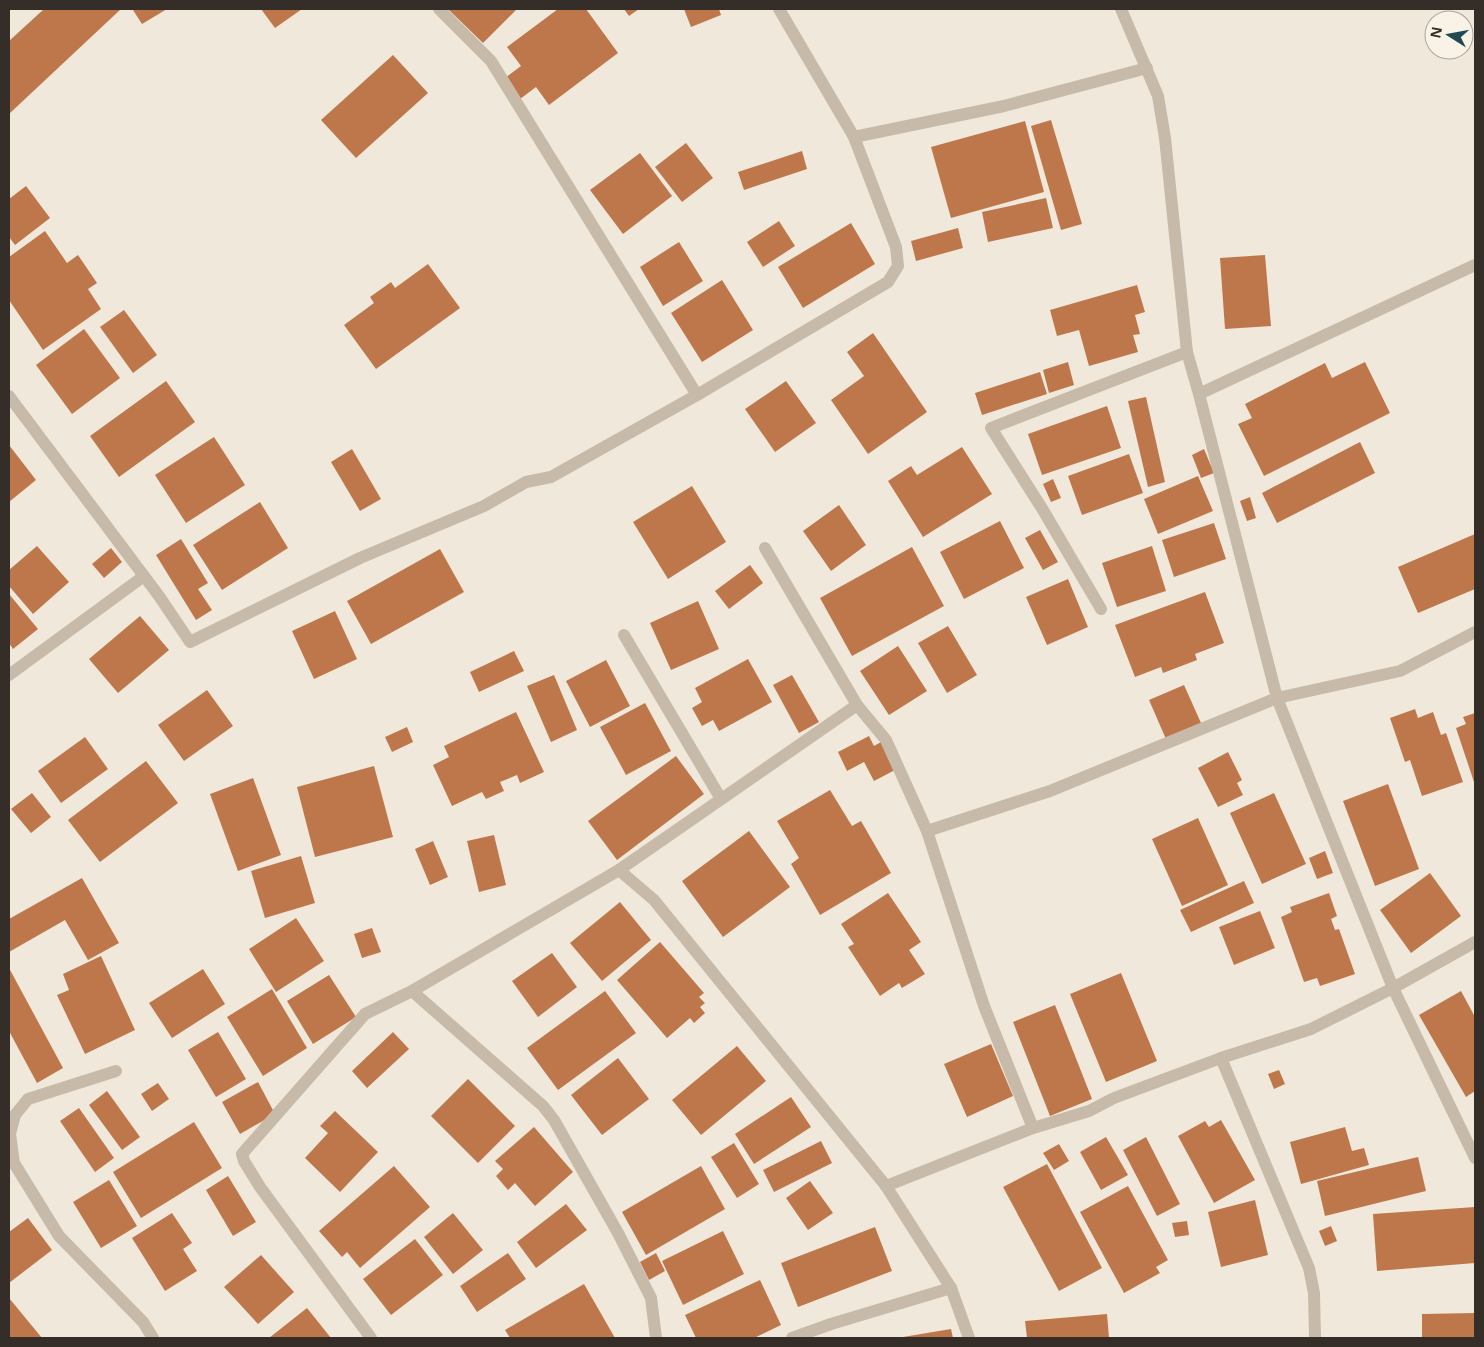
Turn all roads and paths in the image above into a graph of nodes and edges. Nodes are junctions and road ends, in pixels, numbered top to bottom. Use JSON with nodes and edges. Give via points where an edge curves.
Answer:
{"nodes":[{"id":1,"x":439,"y":9,"type":"edge"},
{"id":2,"x":779,"y":9,"type":"edge"},
{"id":3,"x":1121,"y":9,"type":"edge"},
{"id":4,"x":1147,"y":68,"type":"junction"},
{"id":5,"x":854,"y":137,"type":"junction"},
{"id":6,"x":1475,"y":265,"type":"edge"},
{"id":7,"x":1187,"y":352,"type":"junction"},
{"id":8,"x":1199,"y":394,"type":"junction"},
{"id":9,"x":9,"y":396,"type":"edge"},
{"id":10,"x":697,"y":396,"type":"junction"},
{"id":11,"x":765,"y":548,"type":"dead end"},
{"id":12,"x":144,"y":576,"type":"junction"},
{"id":13,"x":1101,"y":609,"type":"dead end"},
{"id":14,"x":1475,"y":632,"type":"edge"},
{"id":15,"x":624,"y":635,"type":"dead end"},
{"id":16,"x":9,"y":675,"type":"edge"},
{"id":17,"x":1277,"y":698,"type":"junction"},
{"id":18,"x":857,"y":705,"type":"junction"},
{"id":19,"x":721,"y":799,"type":"junction"},
{"id":20,"x":927,"y":831,"type":"junction"},
{"id":21,"x":619,"y":870,"type":"junction"},
{"id":22,"x":1475,"y":942,"type":"edge"},
{"id":23,"x":1393,"y":988,"type":"junction"},
{"id":24,"x":412,"y":991,"type":"junction"},
{"id":25,"x":1221,"y":1058,"type":"junction"},
{"id":26,"x":116,"y":1071,"type":"dead end"},
{"id":27,"x":1033,"y":1128,"type":"junction"},
{"id":28,"x":1475,"y":1158,"type":"edge"},
{"id":29,"x":11,"y":1166,"type":"edge"},
{"id":30,"x":886,"y":1186,"type":"junction"},
{"id":31,"x":951,"y":1288,"type":"junction"},
{"id":32,"x":152,"y":1338,"type":"edge"},
{"id":33,"x":371,"y":1338,"type":"edge"},
{"id":34,"x":656,"y":1338,"type":"edge"},
{"id":35,"x":792,"y":1338,"type":"edge"},
{"id":36,"x":969,"y":1338,"type":"edge"},
{"id":37,"x":1315,"y":1338,"type":"edge"}],
"edges":[{"from":1,"to":10,"type":"street","via":[[492,62]]},
{"from":2,"to":5,"type":"street"},
{"from":3,"to":4,"type":"street"},
{"from":4,"to":5,"type":"street","via":[[1004,106]]},
{"from":4,"to":7,"type":"street","via":[[1158,96],[1166,138]]},
{"from":5,"to":10,"type":"street","via":[[896,247],[898,266],[888,282]]},
{"from":6,"to":8,"type":"street"},
{"from":7,"to":8,"type":"street"},
{"from":7,"to":13,"type":"street","via":[[992,428]]},
{"from":8,"to":17,"type":"street"},
{"from":9,"to":12,"type":"street"},
{"from":10,"to":12,"type":"street","via":[[551,477],[526,482],[484,506],[354,561],[190,642]]},
{"from":11,"to":18,"type":"street"},
{"from":12,"to":16,"type":"street"},
{"from":14,"to":17,"type":"street","via":[[1400,671]]},
{"from":15,"to":19,"type":"street"},
{"from":17,"to":20,"type":"street","via":[[1050,791]]},
{"from":17,"to":23,"type":"street"},
{"from":18,"to":19,"type":"street"},
{"from":18,"to":20,"type":"street","via":[[886,740]]},
{"from":19,"to":21,"type":"street"},
{"from":20,"to":27,"type":"street","via":[[984,1006]]},
{"from":21,"to":24,"type":"street"},
{"from":21,"to":30,"type":"street","via":[[654,900]]},
{"from":22,"to":23,"type":"street"},
{"from":23,"to":25,"type":"street","via":[[1311,1029]]},
{"from":23,"to":28,"type":"street"},
{"from":24,"to":33,"type":"street","via":[[365,1014],[242,1154],[260,1187]]},
{"from":24,"to":34,"type":"street","via":[[543,1106],[554,1120],[651,1298]]},
{"from":25,"to":27,"type":"street","via":[[1114,1098],[1089,1111]]},
{"from":25,"to":37,"type":"street","via":[[1309,1268],[1314,1293]]},
{"from":26,"to":29,"type":"street","via":[[28,1099],[16,1115],[10,1134]]},
{"from":27,"to":30,"type":"street"},
{"from":29,"to":32,"type":"street","via":[[59,1236],[143,1322]]},
{"from":30,"to":31,"type":"street"},
{"from":31,"to":35,"type":"street"},
{"from":31,"to":36,"type":"street"}]}
